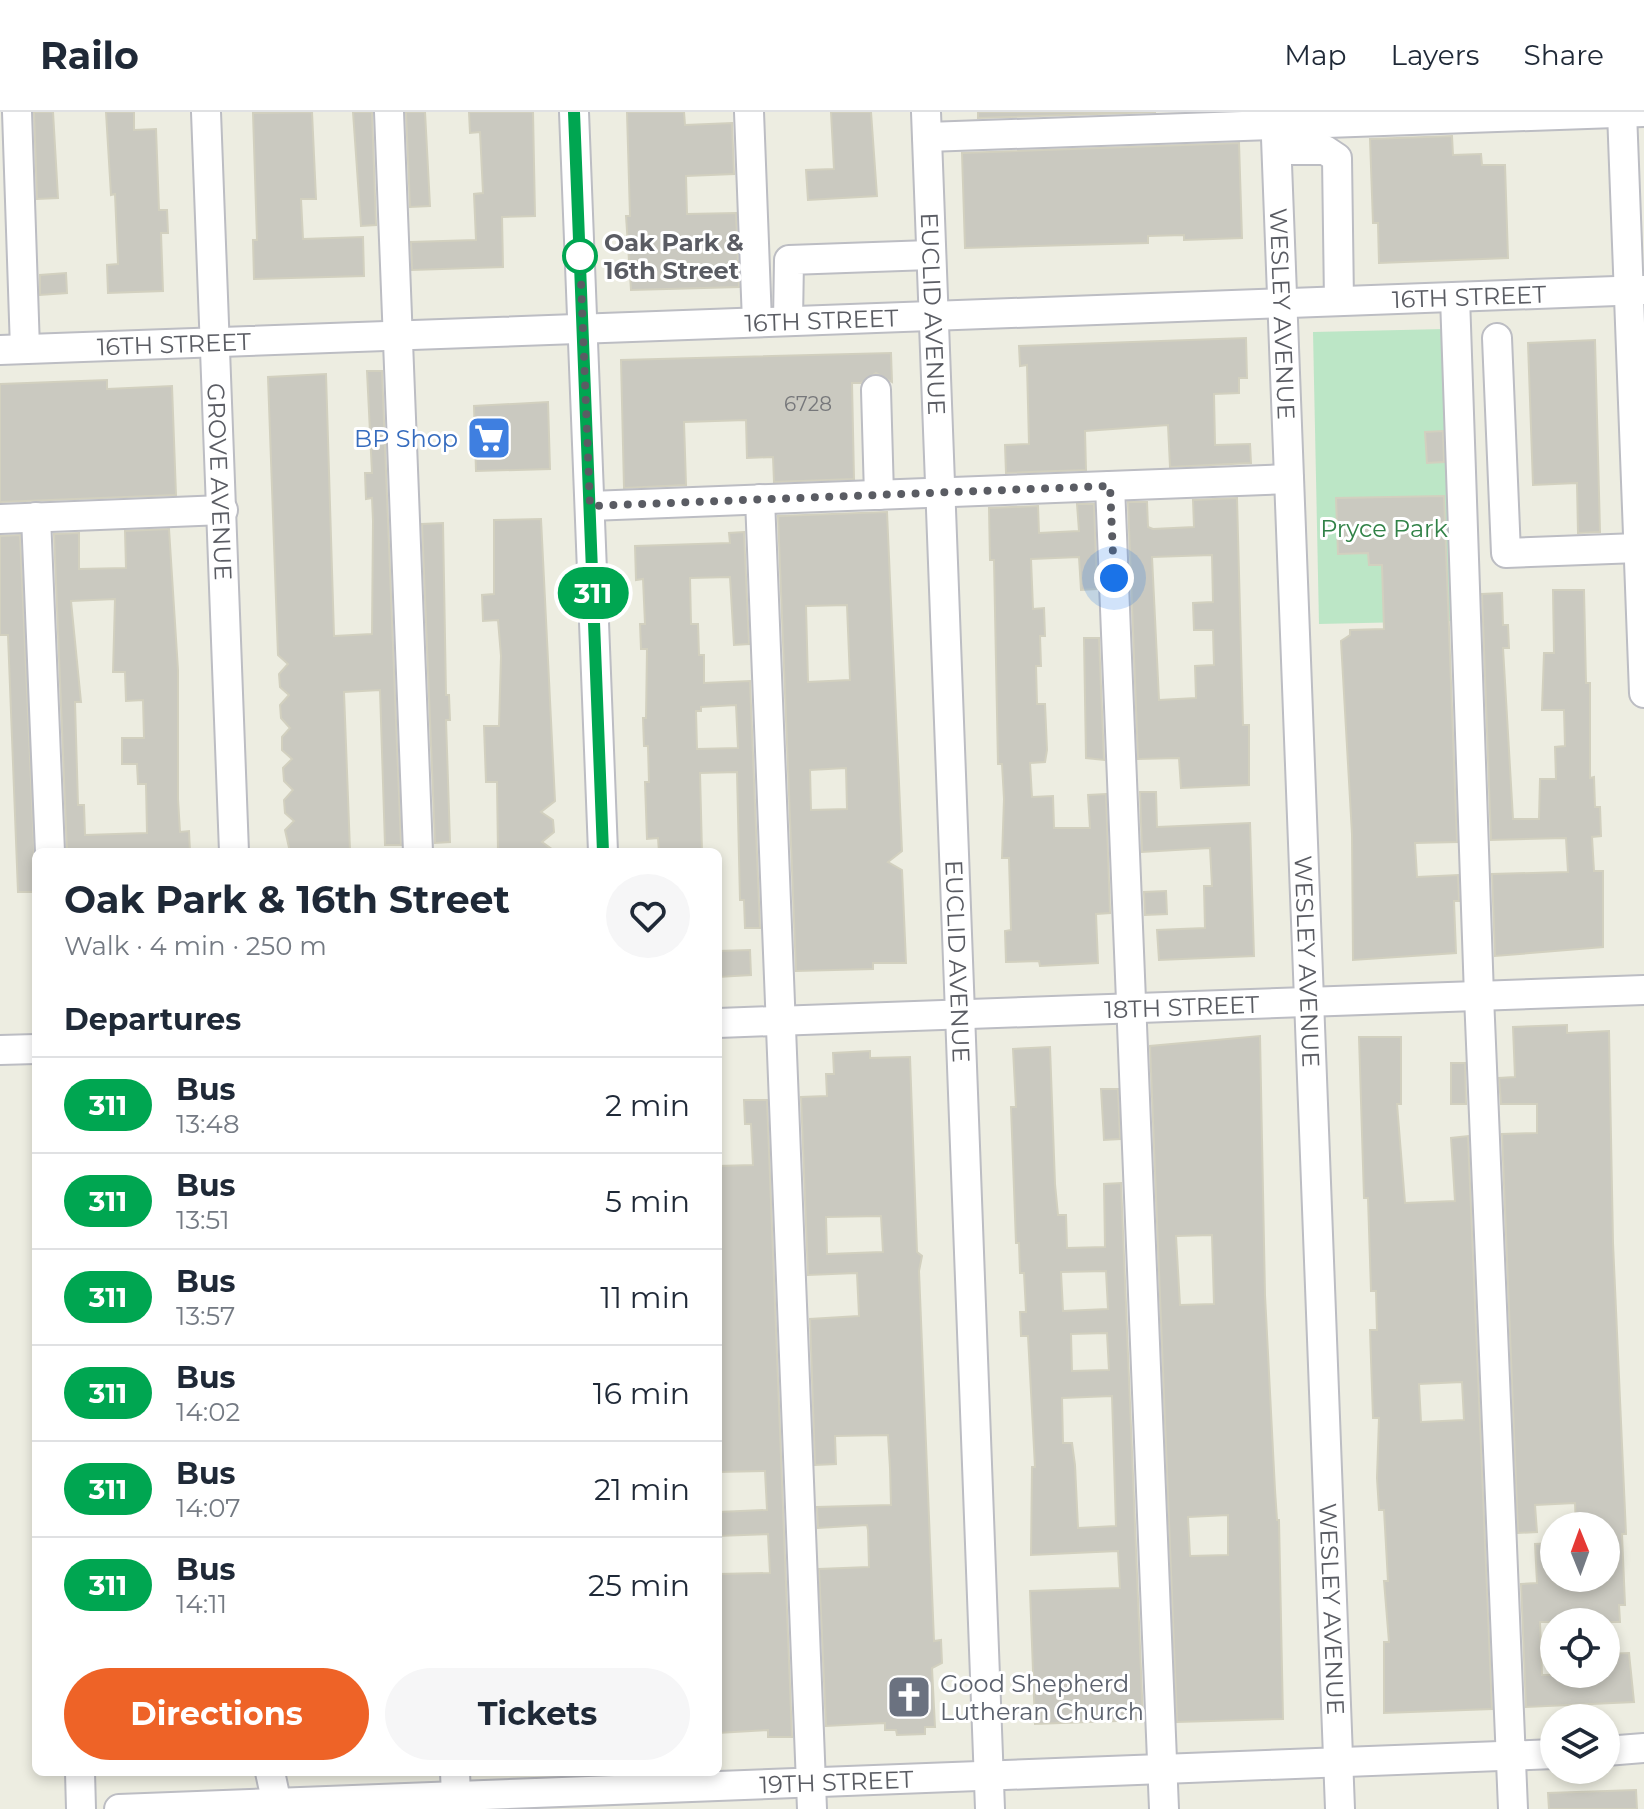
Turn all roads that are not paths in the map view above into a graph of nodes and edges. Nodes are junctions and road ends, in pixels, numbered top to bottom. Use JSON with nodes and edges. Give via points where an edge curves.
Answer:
{"nodes":[{"id":1,"x":17,"y":112,"type":"edge"},
{"id":2,"x":206,"y":112,"type":"edge"},
{"id":3,"x":389,"y":112,"type":"edge"},
{"id":4,"x":574,"y":112,"type":"edge"},
{"id":5,"x":749,"y":112,"type":"edge"},
{"id":6,"x":1622,"y":112,"type":"edge"},
{"id":7,"x":1644,"y":112,"type":"edge"},
{"id":8,"x":1452,"y":116,"type":"edge"},
{"id":9,"x":1095,"y":122,"type":"edge"},
{"id":10,"x":927,"y":125,"type":"edge"},
{"id":11,"x":1276,"y":129,"type":"edge"},
{"id":12,"x":930,"y":255,"type":"junction"},
{"id":13,"x":1636,"y":290,"type":"edge"},
{"id":14,"x":1455,"y":297,"type":"junction"},
{"id":15,"x":1339,"y":301,"type":"junction"},
{"id":16,"x":1283,"y":303,"type":"junction"},
{"id":17,"x":933,"y":316,"type":"junction"},
{"id":18,"x":788,"y":321,"type":"junction"},
{"id":19,"x":757,"y":322,"type":"junction"},
{"id":20,"x":583,"y":329,"type":"junction"},
{"id":21,"x":398,"y":336,"type":"junction"},
{"id":22,"x":1497,"y":338,"type":"dead end"},
{"id":23,"x":216,"y":342,"type":"junction"},
{"id":24,"x":12,"y":350,"type":"edge"},
{"id":25,"x":876,"y":390,"type":"dead end"},
{"id":26,"x":1289,"y":479,"type":"junction"},
{"id":27,"x":1110,"y":486,"type":"junction"},
{"id":28,"x":940,"y":493,"type":"junction"},
{"id":29,"x":879,"y":495,"type":"junction"},
{"id":30,"x":760,"y":499,"type":"junction"},
{"id":31,"x":590,"y":506,"type":"junction"},
{"id":32,"x":223,"y":510,"type":"junction"},
{"id":33,"x":36,"y":517,"type":"junction"},
{"id":34,"x":0,"y":519,"type":"edge"},
{"id":35,"x":1638,"y":548,"type":"junction"},
{"id":36,"x":1506,"y":553,"type":"junction"},
{"id":37,"x":1464,"y":555,"type":"junction"},
{"id":38,"x":1644,"y":693,"type":"edge"},
{"id":39,"x":50,"y":848,"type":"edge"},
{"id":40,"x":234,"y":848,"type":"edge"},
{"id":41,"x":418,"y":848,"type":"edge"},
{"id":42,"x":603,"y":848,"type":"edge"},
{"id":43,"x":1644,"y":990,"type":"edge"},
{"id":44,"x":1479,"y":996,"type":"junction"},
{"id":45,"x":1309,"y":1002,"type":"junction"},
{"id":46,"x":1131,"y":1009,"type":"junction"},
{"id":47,"x":960,"y":1015,"type":"junction"},
{"id":48,"x":781,"y":1021,"type":"junction"},
{"id":49,"x":722,"y":1023,"type":"edge"},
{"id":50,"x":32,"y":1049,"type":"edge"},
{"id":51,"x":0,"y":1050,"type":"edge"},
{"id":52,"x":1644,"y":1748,"type":"edge"},
{"id":53,"x":1620,"y":1750,"type":"edge"},
{"id":54,"x":1540,"y":1755,"type":"edge"},
{"id":55,"x":1511,"y":1756,"type":"junction"},
{"id":56,"x":1338,"y":1763,"type":"junction"},
{"id":57,"x":1163,"y":1769,"type":"junction"},
{"id":58,"x":80,"y":1776,"type":"edge"},
{"id":59,"x":271,"y":1776,"type":"edge"},
{"id":60,"x":989,"y":1776,"type":"junction"},
{"id":61,"x":640,"y":1790,"type":"edge"},
{"id":62,"x":460,"y":1793,"type":"edge"},
{"id":63,"x":811,"y":1796,"type":"edge"},
{"id":64,"x":278,"y":1806,"type":"edge"},
{"id":65,"x":81,"y":1809,"type":"edge"},
{"id":66,"x":119,"y":1809,"type":"edge"},
{"id":67,"x":990,"y":1809,"type":"edge"},
{"id":68,"x":1164,"y":1809,"type":"edge"},
{"id":69,"x":1340,"y":1809,"type":"edge"},
{"id":70,"x":1513,"y":1809,"type":"edge"}],
"edges":[{"from":1,"to":24,"type":"street"},
{"from":2,"to":23,"type":"street","name":"GROVE AVENUE"},
{"from":3,"to":21,"type":"street"},
{"from":4,"to":20,"type":"street"},
{"from":5,"to":19,"type":"street"},
{"from":6,"to":7,"type":"street"},
{"from":6,"to":8,"type":"street"},
{"from":6,"to":13,"type":"street"},
{"from":8,"to":11,"type":"street"},
{"from":9,"to":10,"type":"street"},
{"from":9,"to":11,"type":"street"},
{"from":10,"to":12,"type":"street","name":"EUCLID AVENUE"},
{"from":11,"to":15,"type":"street","via":[[1337,158]]},
{"from":11,"to":16,"type":"street","name":"WESLEY AVENUE"},
{"from":12,"to":17,"type":"street","name":"EUCLID AVENUE"},
{"from":12,"to":18,"type":"street","via":[[789,260]]},
{"from":13,"to":14,"type":"street","name":"16TH STREET"},
{"from":13,"to":35,"type":"street"},
{"from":14,"to":15,"type":"street","name":"16TH STREET"},
{"from":14,"to":37,"type":"street"},
{"from":15,"to":16,"type":"street","name":"16TH STREET"},
{"from":16,"to":17,"type":"street","name":"16TH STREET"},
{"from":16,"to":26,"type":"street","name":"WESLEY AVENUE"},
{"from":17,"to":18,"type":"street","name":"16TH STREET"},
{"from":17,"to":28,"type":"street","name":"EUCLID AVENUE"},
{"from":18,"to":19,"type":"street","name":"16TH STREET"},
{"from":19,"to":20,"type":"street","name":"16TH STREET"},
{"from":20,"to":21,"type":"street","name":"16TH STREET"},
{"from":20,"to":31,"type":"street"},
{"from":21,"to":23,"type":"street","name":"16TH STREET"},
{"from":21,"to":41,"type":"street"},
{"from":22,"to":36,"type":"street"},
{"from":23,"to":24,"type":"street","name":"16TH STREET"},
{"from":23,"to":32,"type":"street","name":"GROVE AVENUE"},
{"from":25,"to":29,"type":"street"},
{"from":26,"to":27,"type":"street"},
{"from":26,"to":45,"type":"street","name":"WESLEY AVENUE"},
{"from":27,"to":28,"type":"street"},
{"from":27,"to":46,"type":"street"},
{"from":28,"to":29,"type":"street"},
{"from":28,"to":47,"type":"street","name":"EUCLID AVENUE"},
{"from":29,"to":30,"type":"street"},
{"from":30,"to":31,"type":"street"},
{"from":30,"to":48,"type":"street"},
{"from":31,"to":42,"type":"street"},
{"from":32,"to":33,"type":"street"},
{"from":32,"to":40,"type":"street","name":"GROVE AVENUE"},
{"from":33,"to":34,"type":"street"},
{"from":33,"to":39,"type":"street"},
{"from":35,"to":36,"type":"street"},
{"from":35,"to":38,"type":"street"},
{"from":36,"to":37,"type":"street"},
{"from":37,"to":44,"type":"street"},
{"from":43,"to":44,"type":"street","name":"18TH STREET"},
{"from":44,"to":45,"type":"street","name":"18TH STREET"},
{"from":44,"to":55,"type":"street"},
{"from":45,"to":46,"type":"street","name":"18TH STREET"},
{"from":45,"to":56,"type":"street","name":"WESLEY AVENUE"},
{"from":46,"to":47,"type":"street","name":"18TH STREET"},
{"from":46,"to":57,"type":"street"},
{"from":47,"to":48,"type":"street","name":"18TH STREET"},
{"from":47,"to":60,"type":"street","name":"EUCLID AVENUE"},
{"from":48,"to":49,"type":"street","name":"18TH STREET"},
{"from":48,"to":63,"type":"street"},
{"from":50,"to":51,"type":"street"},
{"from":52,"to":53,"type":"street"},
{"from":54,"to":55,"type":"street","name":"19TH STREET"},
{"from":55,"to":56,"type":"street","name":"19TH STREET"},
{"from":55,"to":70,"type":"street"},
{"from":56,"to":57,"type":"street","name":"19TH STREET"},
{"from":56,"to":69,"type":"street","name":"WESLEY AVENUE"},
{"from":57,"to":60,"type":"street","name":"19TH STREET"},
{"from":57,"to":68,"type":"street"},
{"from":58,"to":65,"type":"street"},
{"from":59,"to":64,"type":"street"},
{"from":60,"to":63,"type":"street","name":"19TH STREET"},
{"from":60,"to":67,"type":"street","name":"EUCLID AVENUE"},
{"from":61,"to":62,"type":"street","name":"19TH STREET"},
{"from":61,"to":63,"type":"street","name":"19TH STREET"},
{"from":62,"to":64,"type":"street","name":"19TH STREET"},
{"from":64,"to":66,"type":"street","name":"19TH STREET"}]}
